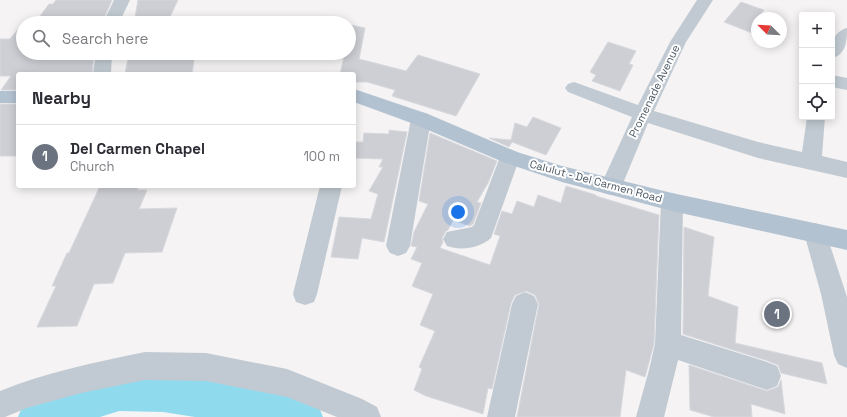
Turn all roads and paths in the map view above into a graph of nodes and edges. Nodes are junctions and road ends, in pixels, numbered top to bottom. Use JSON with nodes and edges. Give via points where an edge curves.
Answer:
{"nodes":[{"id":1,"x":122,"y":0,"type":"edge"},
{"id":2,"x":705,"y":0,"type":"edge"},
{"id":3,"x":114,"y":16,"type":"edge"},
{"id":4,"x":847,"y":33,"type":"edge"},
{"id":5,"x":835,"y":49,"type":"edge"},
{"id":6,"x":103,"y":60,"type":"edge"},
{"id":7,"x":102,"y":72,"type":"edge"},
{"id":8,"x":835,"y":82,"type":"edge"},
{"id":9,"x":847,"y":84,"type":"edge"},
{"id":10,"x":574,"y":88,"type":"dead end"},
{"id":11,"x":356,"y":96,"type":"edge"},
{"id":12,"x":0,"y":97,"type":"edge"},
{"id":13,"x":16,"y":97,"type":"edge"},
{"id":14,"x":643,"y":114,"type":"junction"},
{"id":15,"x":421,"y":119,"type":"junction"},
{"id":16,"x":816,"y":120,"type":"edge"},
{"id":17,"x":510,"y":157,"type":"junction"},
{"id":18,"x":811,"y":162,"type":"junction"},
{"id":19,"x":847,"y":170,"type":"edge"},
{"id":20,"x":611,"y":187,"type":"junction"},
{"id":21,"x":330,"y":188,"type":"edge"},
{"id":22,"x":672,"y":202,"type":"junction"},
{"id":23,"x":814,"y":233,"type":"junction"},
{"id":24,"x":455,"y":239,"type":"dead end"},
{"id":25,"x":847,"y":240,"type":"edge"},
{"id":26,"x":398,"y":246,"type":"dead end"},
{"id":27,"x":304,"y":294,"type":"dead end"},
{"id":28,"x":525,"y":304,"type":"dead end"},
{"id":29,"x":668,"y":344,"type":"junction"},
{"id":30,"x":847,"y":355,"type":"edge"},
{"id":31,"x":767,"y":376,"type":"dead end"},
{"id":32,"x":0,"y":406,"type":"edge"},
{"id":33,"x":368,"y":417,"type":"edge"},
{"id":34,"x":501,"y":417,"type":"edge"},
{"id":35,"x":650,"y":417,"type":"edge"}],
"edges":[{"from":1,"to":3,"type":"street"},
{"from":2,"to":14,"type":"street","name":"Promenade Avenue","via":[[684,30]]},
{"from":4,"to":5,"type":"street"},
{"from":6,"to":7,"type":"street"},
{"from":8,"to":9,"type":"street"},
{"from":10,"to":14,"type":"street"},
{"from":11,"to":15,"type":"main road","name":"Calulut - Del Carmen Road"},
{"from":12,"to":13,"type":"main road"},
{"from":14,"to":18,"type":"street","via":[[758,150]]},
{"from":14,"to":20,"type":"street","name":"Promenade Avenue"},
{"from":15,"to":17,"type":"main road","name":"Calulut - Del Carmen Road"},
{"from":15,"to":26,"type":"street"},
{"from":16,"to":18,"type":"street"},
{"from":17,"to":20,"type":"main road","name":"Calulut - Del Carmen Road"},
{"from":17,"to":24,"type":"street","via":[[483,231],[477,236]]},
{"from":18,"to":19,"type":"street"},
{"from":20,"to":22,"type":"main road","name":"Calulut - Del Carmen Road"},
{"from":21,"to":27,"type":"street"},
{"from":22,"to":23,"type":"main road","name":"Calulut - Del Carmen Road"},
{"from":22,"to":29,"type":"street"},
{"from":23,"to":25,"type":"main road","name":"Calulut - Del Carmen Road"},
{"from":23,"to":30,"type":"street","via":[[823,256]]},
{"from":28,"to":34,"type":"street"},
{"from":29,"to":31,"type":"street"},
{"from":29,"to":35,"type":"street"},
{"from":32,"to":33,"type":"street","via":[[27,394],[81,379],[145,366],[206,367],[287,383]]}]}
